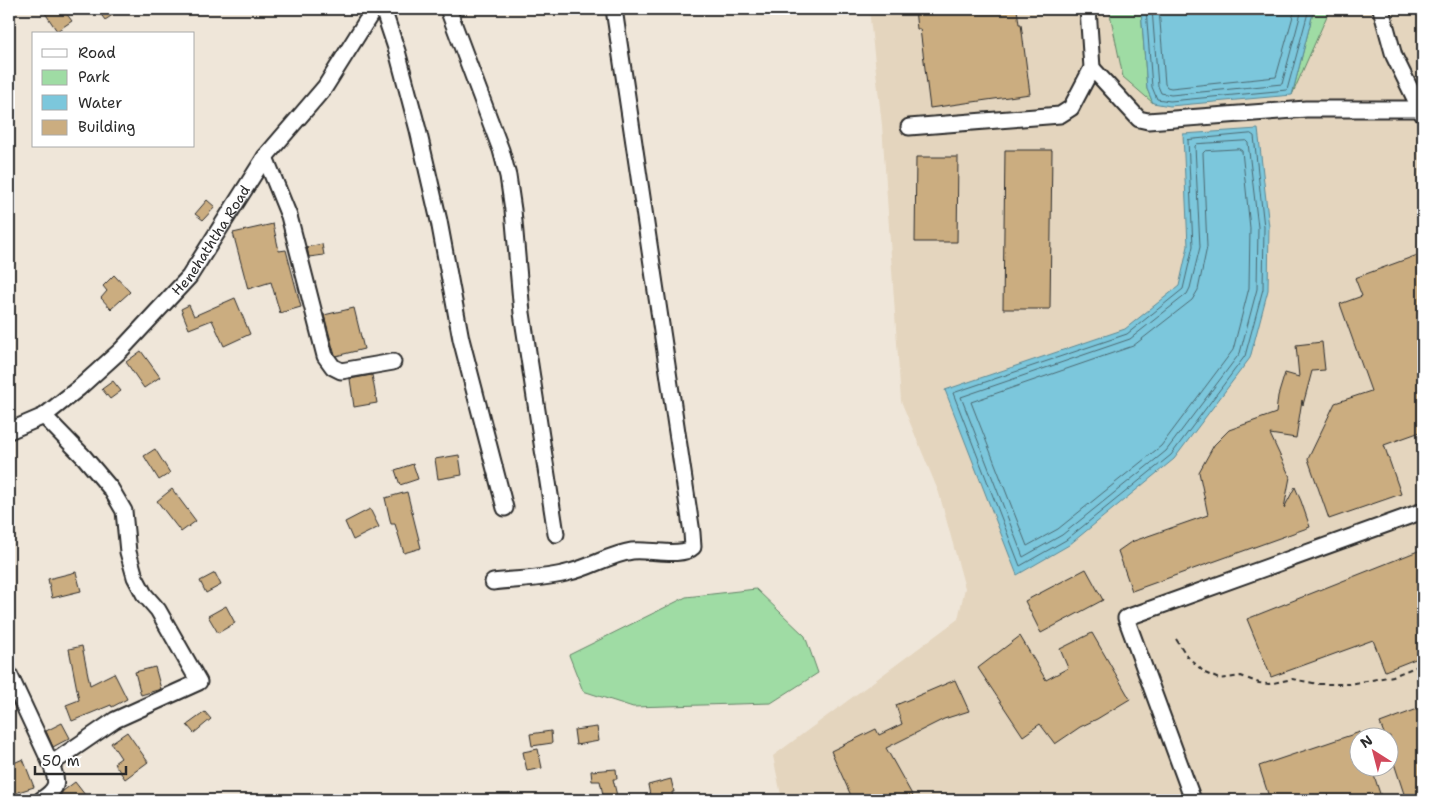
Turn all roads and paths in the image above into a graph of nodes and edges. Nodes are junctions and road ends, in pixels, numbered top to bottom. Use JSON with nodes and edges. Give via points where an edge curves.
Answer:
{"nodes":[{"id":1,"x":374,"y":9,"type":"edge"},
{"id":2,"x":384,"y":9,"type":"edge"},
{"id":3,"x":448,"y":9,"type":"edge"},
{"id":4,"x":614,"y":9,"type":"edge"},
{"id":5,"x":1088,"y":9,"type":"edge"},
{"id":6,"x":1381,"y":9,"type":"edge"},
{"id":7,"x":1092,"y":68,"type":"junction"},
{"id":8,"x":1423,"y":111,"type":"edge"},
{"id":9,"x":909,"y":127,"type":"dead end"},
{"id":10,"x":265,"y":157,"type":"junction"},
{"id":11,"x":393,"y":362,"type":"dead end"},
{"id":12,"x":44,"y":416,"type":"junction"},
{"id":13,"x":9,"y":431,"type":"edge"},
{"id":14,"x":505,"y":508,"type":"dead end"},
{"id":15,"x":1423,"y":511,"type":"edge"},
{"id":16,"x":556,"y":534,"type":"dead end"},
{"id":17,"x":493,"y":582,"type":"dead end"},
{"id":18,"x":1176,"y":639,"type":"dead end"},
{"id":19,"x":1423,"y":664,"type":"edge"},
{"id":20,"x":9,"y":674,"type":"edge"},
{"id":21,"x":52,"y":764,"type":"junction"},
{"id":22,"x":41,"y":800,"type":"edge"},
{"id":23,"x":1194,"y":800,"type":"edge"}],
"edges":[{"from":1,"to":10,"type":"street","name":"Henehaththa Road","via":[[325,87]]},
{"from":2,"to":14,"type":"street","via":[[418,130],[461,340]]},
{"from":3,"to":16,"type":"street","via":[[508,176],[522,313]]},
{"from":4,"to":17,"type":"street","via":[[693,547],[689,551],[677,552],[622,552],[568,573]]},
{"from":5,"to":7,"type":"street"},
{"from":6,"to":8,"type":"street","via":[[1394,56]]},
{"from":7,"to":8,"type":"street","via":[[1138,119],[1148,121],[1306,109]]},
{"from":7,"to":9,"type":"street","via":[[1071,108],[1060,115]]},
{"from":10,"to":11,"type":"street","via":[[289,216],[325,356],[333,367],[341,371]]},
{"from":10,"to":12,"type":"street","name":"Henehaththa Road","via":[[189,277],[121,350]]},
{"from":12,"to":13,"type":"street","name":"Henehaththa Road"},
{"from":12,"to":21,"type":"street","via":[[95,470],[124,511],[128,552],[135,577],[199,682],[115,720]]},
{"from":15,"to":23,"type":"street","via":[[1126,618]]},
{"from":18,"to":19,"type":"path","via":[[1187,656],[1205,673],[1219,679],[1241,676],[1269,684],[1292,679],[1318,684],[1350,684],[1393,676]]},
{"from":20,"to":21,"type":"street"},
{"from":21,"to":22,"type":"street","via":[[56,786]]}]}
